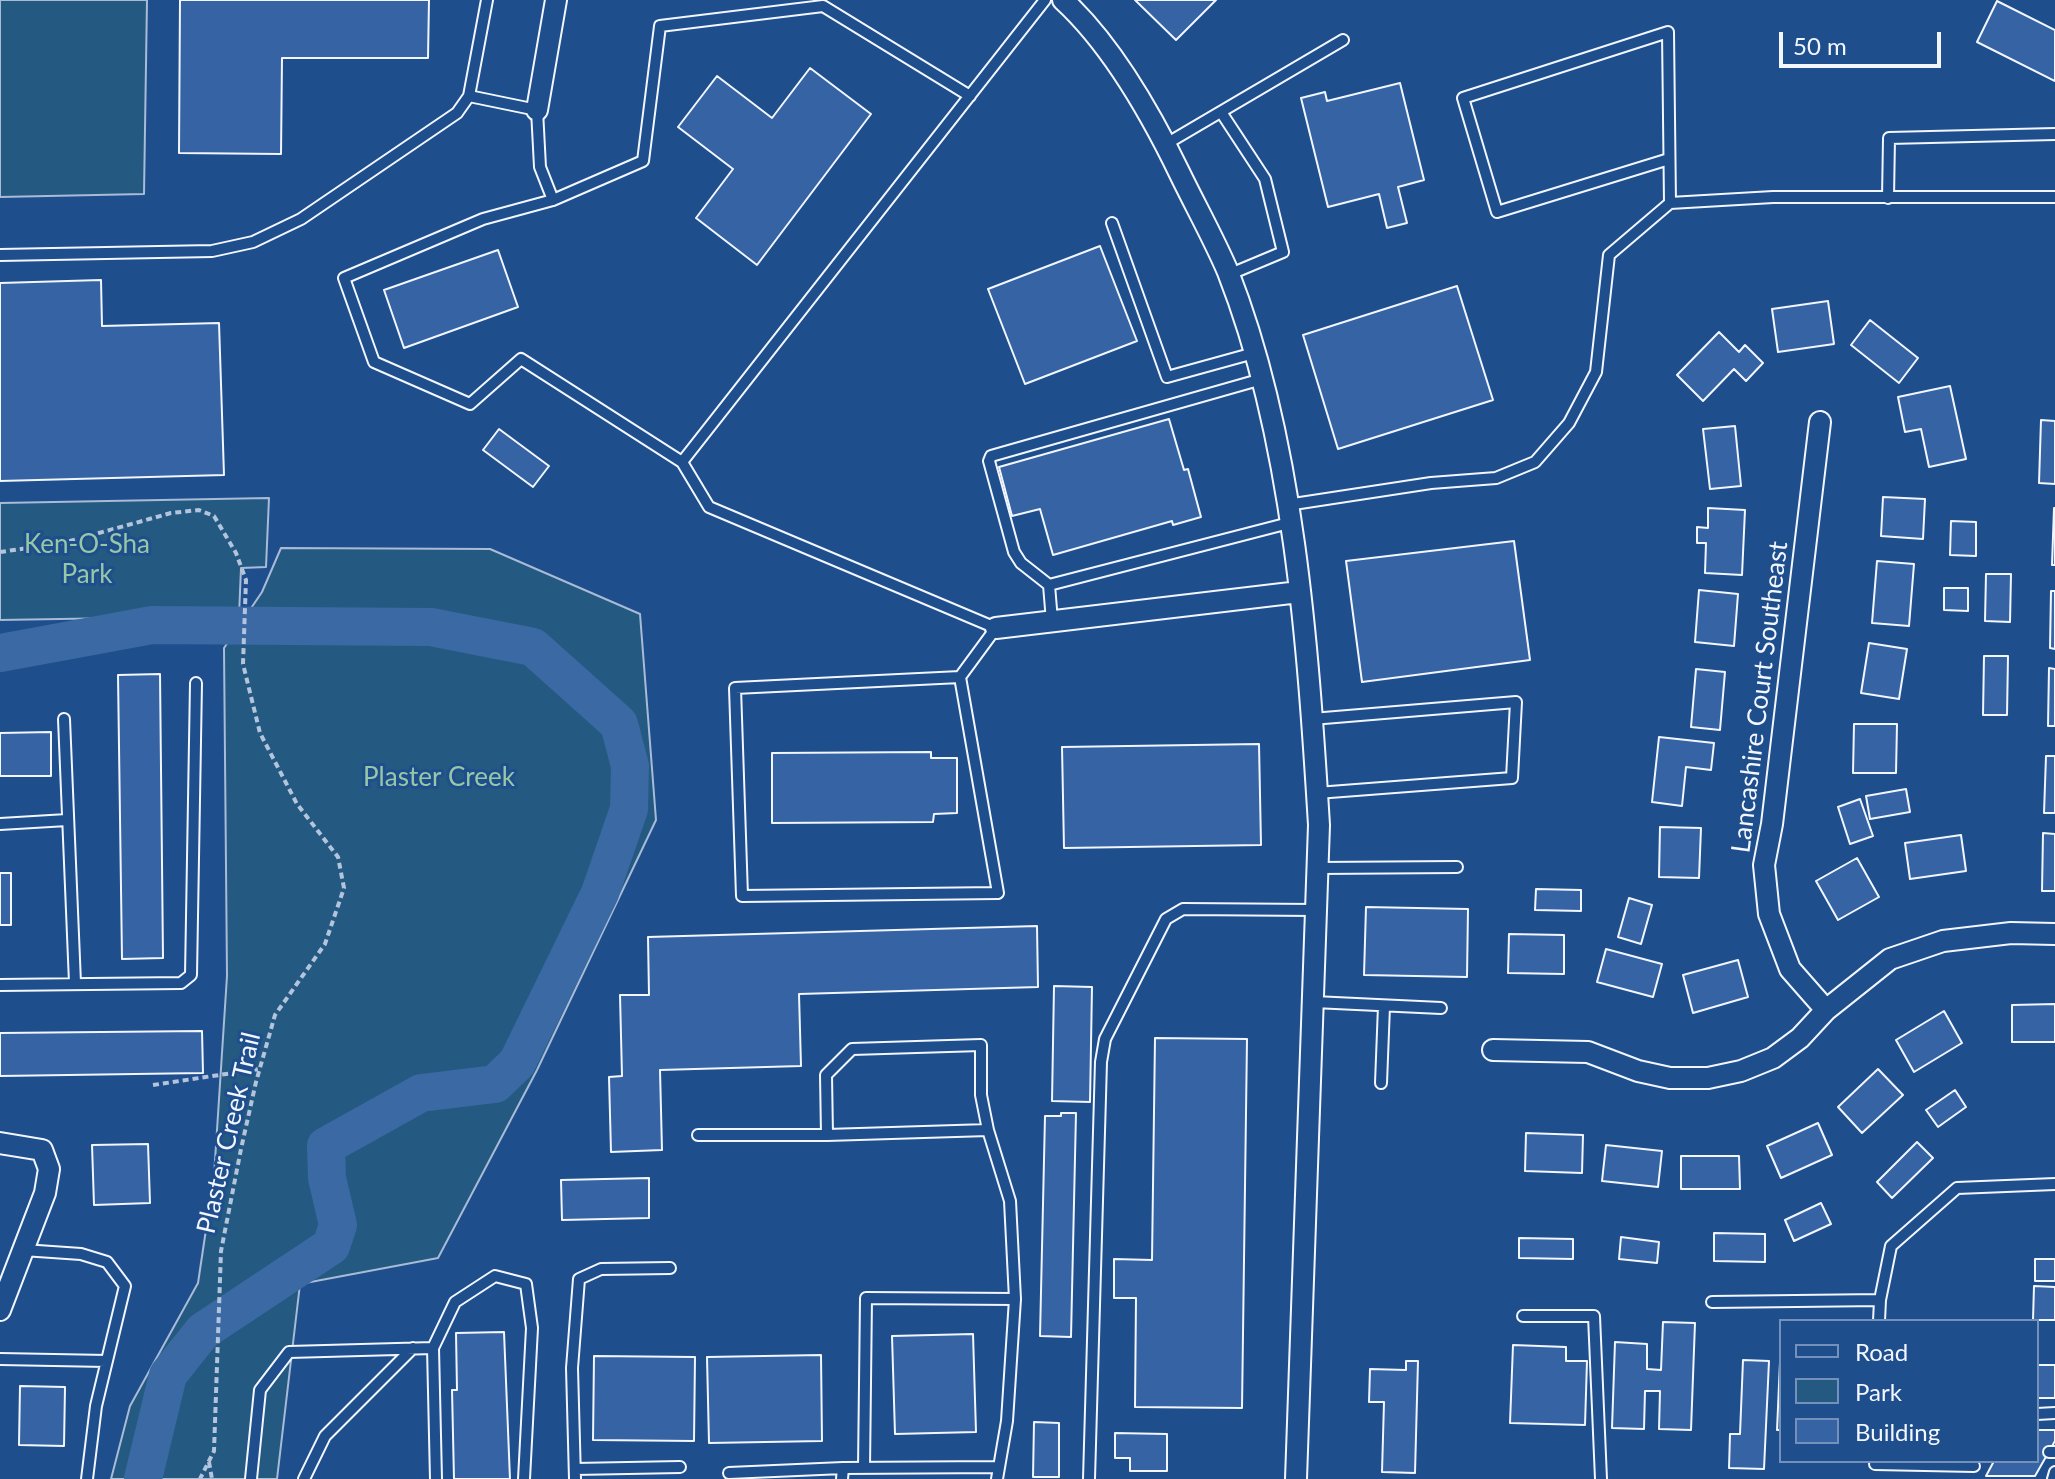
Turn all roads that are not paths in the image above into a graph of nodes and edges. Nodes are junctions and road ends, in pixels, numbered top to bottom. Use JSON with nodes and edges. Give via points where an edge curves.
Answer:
{"nodes":[{"id":1,"x":487,"y":0,"type":"edge"},
{"id":2,"x":556,"y":0,"type":"edge"},
{"id":3,"x":1045,"y":0,"type":"edge"},
{"id":4,"x":1063,"y":0,"type":"edge"},
{"id":5,"x":1343,"y":40,"type":"dead end"},
{"id":6,"x":469,"y":96,"type":"junction"},
{"id":7,"x":970,"y":96,"type":"junction"},
{"id":8,"x":537,"y":110,"type":"junction"},
{"id":9,"x":1221,"y":112,"type":"junction"},
{"id":10,"x":2055,"y":134,"type":"edge"},
{"id":11,"x":1166,"y":144,"type":"junction"},
{"id":12,"x":1669,"y":159,"type":"junction"},
{"id":13,"x":2055,"y":197,"type":"edge"},
{"id":14,"x":1888,"y":198,"type":"junction"},
{"id":15,"x":553,"y":200,"type":"junction"},
{"id":16,"x":1670,"y":203,"type":"junction"},
{"id":17,"x":1112,"y":223,"type":"dead end"},
{"id":18,"x":0,"y":255,"type":"edge"},
{"id":19,"x":1228,"y":275,"type":"junction"},
{"id":20,"x":1254,"y":353,"type":"junction"},
{"id":21,"x":1262,"y":379,"type":"junction"},
{"id":22,"x":1820,"y":422,"type":"dead end"},
{"id":23,"x":682,"y":462,"type":"junction"},
{"id":24,"x":1288,"y":514,"type":"junction"},
{"id":25,"x":1049,"y":585,"type":"junction"},
{"id":26,"x":1299,"y":592,"type":"junction"},
{"id":27,"x":1052,"y":621,"type":"junction"},
{"id":28,"x":996,"y":628,"type":"junction"},
{"id":29,"x":960,"y":677,"type":"junction"},
{"id":30,"x":196,"y":683,"type":"dead end"},
{"id":31,"x":64,"y":719,"type":"dead end"},
{"id":32,"x":1312,"y":719,"type":"junction"},
{"id":33,"x":1317,"y":793,"type":"junction"},
{"id":34,"x":67,"y":820,"type":"junction"},
{"id":35,"x":0,"y":824,"type":"edge"},
{"id":36,"x":1457,"y":867,"type":"dead end"},
{"id":37,"x":1318,"y":868,"type":"junction"},
{"id":38,"x":1316,"y":910,"type":"junction"},
{"id":39,"x":2055,"y":934,"type":"edge"},
{"id":40,"x":75,"y":983,"type":"junction"},
{"id":41,"x":0,"y":985,"type":"edge"},
{"id":42,"x":1314,"y":1002,"type":"junction"},
{"id":43,"x":1384,"y":1006,"type":"junction"},
{"id":44,"x":1441,"y":1008,"type":"dead end"},
{"id":45,"x":1826,"y":1010,"type":"junction"},
{"id":46,"x":1493,"y":1050,"type":"dead end"},
{"id":47,"x":1381,"y":1083,"type":"dead end"},
{"id":48,"x":988,"y":1130,"type":"junction"},
{"id":49,"x":698,"y":1135,"type":"dead end"},
{"id":50,"x":827,"y":1135,"type":"junction"},
{"id":51,"x":0,"y":1143,"type":"edge"},
{"id":52,"x":2055,"y":1184,"type":"edge"},
{"id":53,"x":23,"y":1250,"type":"junction"},
{"id":54,"x":670,"y":1268,"type":"dead end"},
{"id":55,"x":1015,"y":1299,"type":"junction"},
{"id":56,"x":1880,"y":1300,"type":"junction"},
{"id":57,"x":1712,"y":1302,"type":"dead end"},
{"id":58,"x":0,"y":1310,"type":"edge"},
{"id":59,"x":1523,"y":1316,"type":"dead end"},
{"id":60,"x":1879,"y":1319,"type":"edge"},
{"id":61,"x":413,"y":1348,"type":"junction"},
{"id":62,"x":433,"y":1348,"type":"junction"},
{"id":63,"x":0,"y":1359,"type":"edge"},
{"id":64,"x":107,"y":1361,"type":"junction"},
{"id":65,"x":1875,"y":1463,"type":"edge"},
{"id":66,"x":1976,"y":1464,"type":"edge"},
{"id":67,"x":680,"y":1467,"type":"dead end"},
{"id":68,"x":864,"y":1468,"type":"junction"},
{"id":69,"x":2055,"y":1472,"type":"edge"},
{"id":70,"x":729,"y":1473,"type":"dead end"},
{"id":71,"x":843,"y":1473,"type":"edge"},
{"id":72,"x":998,"y":1473,"type":"edge"},
{"id":73,"x":575,"y":1474,"type":"edge"},
{"id":74,"x":87,"y":1479,"type":"edge"},
{"id":75,"x":251,"y":1479,"type":"edge"},
{"id":76,"x":304,"y":1479,"type":"edge"},
{"id":77,"x":436,"y":1479,"type":"edge"},
{"id":78,"x":524,"y":1479,"type":"edge"},
{"id":79,"x":1089,"y":1479,"type":"edge"},
{"id":80,"x":1296,"y":1479,"type":"edge"},
{"id":81,"x":1601,"y":1479,"type":"edge"},
{"id":82,"x":1875,"y":1479,"type":"edge"},
{"id":83,"x":1972,"y":1479,"type":"edge"},
{"id":84,"x":2053,"y":1479,"type":"edge"}],
"edges":[{"from":1,"to":6,"type":"lane"},
{"from":2,"to":8,"type":"street"},
{"from":3,"to":7,"type":"lane"},
{"from":4,"to":11,"type":"street","via":[[1084,20]]},
{"from":5,"to":9,"type":"lane"},
{"from":6,"to":8,"type":"lane"},
{"from":6,"to":18,"type":"lane","via":[[457,113],[301,219],[253,242],[212,251]]},
{"from":7,"to":15,"type":"lane","via":[[823,6],[660,26],[643,161]]},
{"from":7,"to":23,"type":"lane"},
{"from":8,"to":15,"type":"lane","via":[[540,167]]},
{"from":9,"to":11,"type":"lane"},
{"from":9,"to":19,"type":"lane","via":[[1265,179],[1283,252]]},
{"from":10,"to":14,"type":"lane","via":[[1889,138]]},
{"from":11,"to":19,"type":"street"},
{"from":12,"to":12,"type":"lane","via":[[1668,32],[1463,98],[1497,212]]},
{"from":12,"to":16,"type":"lane"},
{"from":13,"to":14,"type":"lane"},
{"from":14,"to":16,"type":"lane"},
{"from":15,"to":23,"type":"lane","via":[[483,219],[344,278],[374,362],[470,404],[521,359]]},
{"from":16,"to":24,"type":"lane","via":[[1609,255],[1596,372],[1569,423],[1535,462],[1496,478],[1431,483]]},
{"from":17,"to":20,"type":"lane","via":[[1167,377]]},
{"from":19,"to":20,"type":"street"},
{"from":20,"to":21,"type":"street"},
{"from":21,"to":24,"type":"street"},
{"from":21,"to":25,"type":"lane","via":[[991,456],[1014,552]]},
{"from":22,"to":45,"type":"street","name":"Lancashire Court Southeast","via":[[1764,865],[1769,914],[1790,969]]},
{"from":23,"to":28,"type":"lane","via":[[709,507]]},
{"from":24,"to":25,"type":"lane"},
{"from":24,"to":26,"type":"street"},
{"from":25,"to":27,"type":"lane"},
{"from":26,"to":27,"type":"street"},
{"from":26,"to":32,"type":"street"},
{"from":27,"to":28,"type":"street"},
{"from":28,"to":29,"type":"lane"},
{"from":29,"to":29,"type":"lane","via":[[998,893],[742,896],[735,688]]},
{"from":30,"to":40,"type":"lane","via":[[191,975],[181,983]]},
{"from":31,"to":34,"type":"lane"},
{"from":32,"to":33,"type":"street"},
{"from":32,"to":33,"type":"lane","via":[[1516,702],[1512,778]]},
{"from":33,"to":37,"type":"street"},
{"from":34,"to":35,"type":"lane"},
{"from":34,"to":40,"type":"lane"},
{"from":36,"to":37,"type":"lane"},
{"from":37,"to":38,"type":"street"},
{"from":38,"to":42,"type":"street"},
{"from":38,"to":79,"type":"lane","via":[[1183,909],[1166,919],[1105,1039]]},
{"from":39,"to":45,"type":"street","via":[[1943,941],[1890,959]]},
{"from":40,"to":41,"type":"lane"},
{"from":42,"to":43,"type":"lane"},
{"from":42,"to":80,"type":"street"},
{"from":43,"to":44,"type":"lane"},
{"from":43,"to":47,"type":"lane"},
{"from":45,"to":46,"type":"street","via":[[1773,1058],[1708,1078],[1670,1078],[1588,1052]]},
{"from":48,"to":50,"type":"lane"},
{"from":48,"to":50,"type":"lane","via":[[981,1095],[981,1045],[852,1049],[826,1075]]},
{"from":48,"to":55,"type":"lane","via":[[1010,1201]]},
{"from":49,"to":50,"type":"lane"},
{"from":51,"to":53,"type":"street","via":[[42,1150],[49,1169]]},
{"from":52,"to":56,"type":"lane","via":[[1957,1188],[1891,1246]]},
{"from":53,"to":58,"type":"street"},
{"from":53,"to":64,"type":"lane","via":[[81,1254],[107,1262],[125,1286]]},
{"from":54,"to":73,"type":"lane","via":[[601,1269],[579,1279],[572,1368]]},
{"from":55,"to":68,"type":"lane","via":[[866,1298]]},
{"from":55,"to":72,"type":"lane"},
{"from":56,"to":57,"type":"lane"},
{"from":56,"to":60,"type":"lane"},
{"from":59,"to":81,"type":"lane","via":[[1594,1316]]},
{"from":61,"to":62,"type":"lane"},
{"from":61,"to":75,"type":"lane","via":[[289,1352],[260,1390]]},
{"from":61,"to":76,"type":"lane","via":[[325,1436]]},
{"from":62,"to":77,"type":"lane"},
{"from":62,"to":78,"type":"lane","via":[[455,1302],[495,1276],[526,1284],[532,1328]]},
{"from":63,"to":64,"type":"lane"},
{"from":64,"to":74,"type":"lane"},
{"from":65,"to":66,"type":"lane"},
{"from":65,"to":82,"type":"lane"},
{"from":66,"to":83,"type":"lane"},
{"from":67,"to":73,"type":"lane"},
{"from":68,"to":71,"type":"lane"},
{"from":68,"to":72,"type":"lane"},
{"from":69,"to":84,"type":"lane"},
{"from":70,"to":71,"type":"lane"}]}
